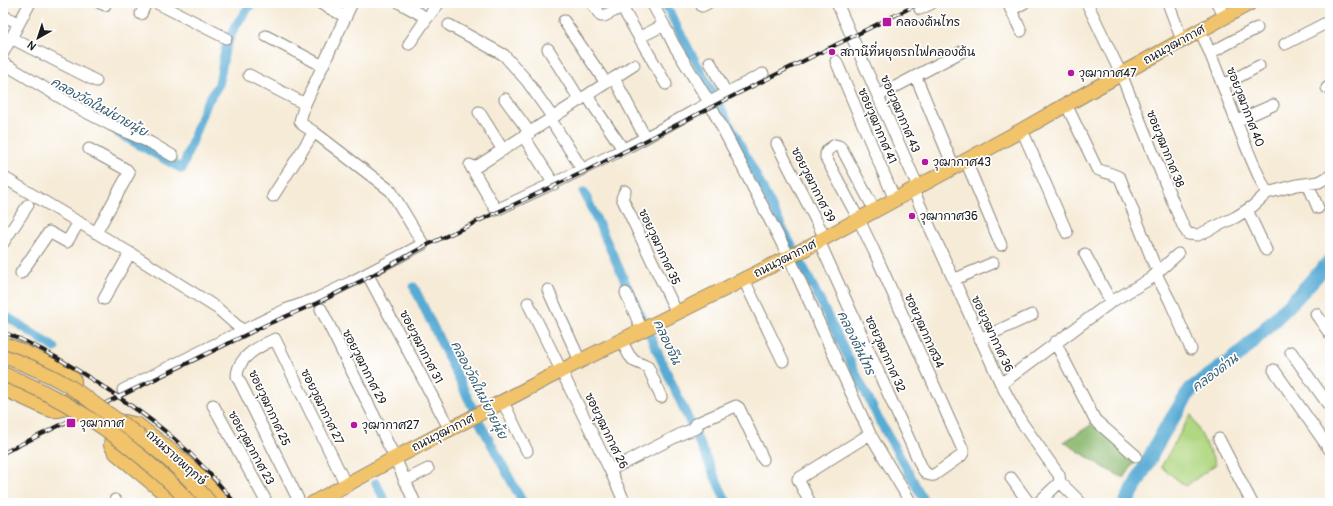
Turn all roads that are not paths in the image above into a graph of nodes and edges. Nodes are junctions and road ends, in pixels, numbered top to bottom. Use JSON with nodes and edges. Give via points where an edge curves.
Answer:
{"nodes":[{"id":1,"x":30,"y":3,"type":"edge"},
{"id":2,"x":146,"y":3,"type":"edge"},
{"id":3,"x":157,"y":3,"type":"edge"},
{"id":4,"x":320,"y":3,"type":"edge"},
{"id":5,"x":352,"y":3,"type":"edge"},
{"id":6,"x":400,"y":3,"type":"edge"},
{"id":7,"x":439,"y":3,"type":"edge"},
{"id":8,"x":592,"y":3,"type":"edge"},
{"id":9,"x":652,"y":3,"type":"edge"},
{"id":10,"x":837,"y":3,"type":"edge"},
{"id":11,"x":932,"y":3,"type":"edge"},
{"id":12,"x":1024,"y":3,"type":"edge"},
{"id":13,"x":1087,"y":3,"type":"edge"},
{"id":14,"x":1168,"y":3,"type":"edge"},
{"id":15,"x":1217,"y":3,"type":"edge"},
{"id":16,"x":1250,"y":3,"type":"edge"},
{"id":17,"x":1009,"y":6,"type":"edge"},
{"id":18,"x":920,"y":9,"type":"dead end"},
{"id":19,"x":141,"y":14,"type":"dead end"},
{"id":20,"x":3,"y":16,"type":"edge"},
{"id":21,"x":346,"y":17,"type":"junction"},
{"id":22,"x":1225,"y":17,"type":"junction"},
{"id":23,"x":427,"y":18,"type":"junction"},
{"id":24,"x":564,"y":21,"type":"dead end"},
{"id":25,"x":1330,"y":21,"type":"edge"},
{"id":26,"x":19,"y":23,"type":"junction"},
{"id":27,"x":664,"y":25,"type":"junction"},
{"id":28,"x":449,"y":26,"type":"dead end"},
{"id":29,"x":1257,"y":28,"type":"dead end"},
{"id":30,"x":1200,"y":30,"type":"junction"},
{"id":31,"x":1021,"y":31,"type":"dead end"},
{"id":32,"x":266,"y":36,"type":"dead end"},
{"id":33,"x":640,"y":36,"type":"junction"},
{"id":34,"x":11,"y":38,"type":"junction"},
{"id":35,"x":226,"y":38,"type":"dead end"},
{"id":36,"x":1182,"y":40,"type":"junction"},
{"id":37,"x":409,"y":44,"type":"dead end"},
{"id":38,"x":1285,"y":44,"type":"dead end"},
{"id":39,"x":548,"y":49,"type":"dead end"},
{"id":40,"x":964,"y":51,"type":"dead end"},
{"id":41,"x":3,"y":53,"type":"edge"},
{"id":42,"x":1210,"y":53,"type":"junction"},
{"id":43,"x":836,"y":61,"type":"dead end"},
{"id":44,"x":710,"y":62,"type":"dead end"},
{"id":45,"x":3,"y":63,"type":"edge"},
{"id":46,"x":634,"y":65,"type":"dead end"},
{"id":47,"x":323,"y":66,"type":"junction"},
{"id":48,"x":1259,"y":66,"type":"dead end"},
{"id":49,"x":250,"y":74,"type":"dead end"},
{"id":50,"x":763,"y":74,"type":"dead end"},
{"id":51,"x":1121,"y":74,"type":"junction"},
{"id":52,"x":916,"y":77,"type":"junction"},
{"id":53,"x":96,"y":81,"type":"dead end"},
{"id":54,"x":610,"y":81,"type":"junction"},
{"id":55,"x":666,"y":84,"type":"dead end"},
{"id":56,"x":1223,"y":85,"type":"junction"},
{"id":57,"x":878,"y":96,"type":"junction"},
{"id":58,"x":505,"y":98,"type":"dead end"},
{"id":59,"x":584,"y":98,"type":"junction"},
{"id":60,"x":717,"y":98,"type":"junction"},
{"id":61,"x":306,"y":104,"type":"junction"},
{"id":62,"x":1066,"y":104,"type":"junction"},
{"id":63,"x":1274,"y":105,"type":"dead end"},
{"id":64,"x":479,"y":112,"type":"dead end"},
{"id":65,"x":552,"y":119,"type":"junction"},
{"id":66,"x":1237,"y":121,"type":"junction"},
{"id":67,"x":1022,"y":130,"type":"junction"},
{"id":68,"x":314,"y":132,"type":"junction"},
{"id":69,"x":527,"y":135,"type":"junction"},
{"id":70,"x":645,"y":137,"type":"junction"},
{"id":71,"x":777,"y":144,"type":"dead end"},
{"id":72,"x":89,"y":149,"type":"dead end"},
{"id":73,"x":503,"y":150,"type":"junction"},
{"id":74,"x":623,"y":150,"type":"junction"},
{"id":75,"x":173,"y":156,"type":"dead end"},
{"id":76,"x":960,"y":164,"type":"junction"},
{"id":77,"x":582,"y":169,"type":"junction"},
{"id":78,"x":1330,"y":176,"type":"edge"},
{"id":79,"x":3,"y":177,"type":"edge"},
{"id":80,"x":554,"y":184,"type":"junction"},
{"id":81,"x":1308,"y":184,"type":"junction"},
{"id":82,"x":915,"y":189,"type":"junction"},
{"id":83,"x":625,"y":191,"type":"dead end"},
{"id":84,"x":1268,"y":193,"type":"junction"},
{"id":85,"x":273,"y":196,"type":"dead end"},
{"id":86,"x":895,"y":200,"type":"junction"},
{"id":87,"x":28,"y":205,"type":"dead end"},
{"id":88,"x":1318,"y":208,"type":"dead end"},
{"id":89,"x":1247,"y":210,"type":"junction"},
{"id":90,"x":875,"y":211,"type":"junction"},
{"id":91,"x":859,"y":220,"type":"junction"},
{"id":92,"x":79,"y":222,"type":"junction"},
{"id":93,"x":96,"y":233,"type":"junction"},
{"id":94,"x":1067,"y":233,"type":"dead end"},
{"id":95,"x":822,"y":240,"type":"junction"},
{"id":96,"x":3,"y":243,"type":"edge"},
{"id":97,"x":1001,"y":245,"type":"dead end"},
{"id":98,"x":1266,"y":250,"type":"dead end"},
{"id":99,"x":130,"y":253,"type":"junction"},
{"id":100,"x":1085,"y":254,"type":"dead end"},
{"id":101,"x":1178,"y":254,"type":"dead end"},
{"id":102,"x":793,"y":255,"type":"junction"},
{"id":103,"x":994,"y":263,"type":"dead end"},
{"id":104,"x":1155,"y":269,"type":"junction"},
{"id":105,"x":21,"y":273,"type":"dead end"},
{"id":106,"x":369,"y":277,"type":"dead end"},
{"id":107,"x":744,"y":280,"type":"junction"},
{"id":108,"x":953,"y":280,"type":"junction"},
{"id":109,"x":548,"y":290,"type":"dead end"},
{"id":110,"x":626,"y":292,"type":"dead end"},
{"id":111,"x":104,"y":299,"type":"dead end"},
{"id":112,"x":1111,"y":302,"type":"junction"},
{"id":113,"x":528,"y":303,"type":"dead end"},
{"id":114,"x":321,"y":309,"type":"dead end"},
{"id":115,"x":677,"y":313,"type":"junction"},
{"id":116,"x":1316,"y":314,"type":"dead end"},
{"id":117,"x":1032,"y":315,"type":"dead end"},
{"id":118,"x":645,"y":328,"type":"junction"},
{"id":119,"x":243,"y":331,"type":"junction"},
{"id":120,"x":1330,"y":334,"type":"edge"},
{"id":121,"x":275,"y":339,"type":"joint"},
{"id":122,"x":980,"y":339,"type":"junction"},
{"id":123,"x":621,"y":340,"type":"junction"},
{"id":124,"x":1056,"y":342,"type":"junction"},
{"id":125,"x":3,"y":344,"type":"edge"},
{"id":126,"x":1191,"y":349,"type":"dead end"},
{"id":127,"x":1291,"y":352,"type":"dead end"},
{"id":128,"x":3,"y":356,"type":"edge"},
{"id":129,"x":580,"y":361,"type":"junction"},
{"id":130,"x":783,"y":361,"type":"dead end"},
{"id":131,"x":562,"y":370,"type":"junction"},
{"id":132,"x":1274,"y":370,"type":"dead end"},
{"id":133,"x":3,"y":374,"type":"edge"},
{"id":134,"x":1001,"y":384,"type":"junction"},
{"id":135,"x":3,"y":390,"type":"edge"},
{"id":136,"x":123,"y":390,"type":"dead end"},
{"id":137,"x":661,"y":397,"type":"dead end"},
{"id":138,"x":503,"y":402,"type":"junction"},
{"id":139,"x":213,"y":405,"type":"dead end"},
{"id":140,"x":1330,"y":407,"type":"edge"},
{"id":141,"x":450,"y":430,"type":"junction"},
{"id":142,"x":870,"y":434,"type":"junction"},
{"id":143,"x":1219,"y":439,"type":"dead end"},
{"id":144,"x":1330,"y":450,"type":"edge"},
{"id":145,"x":527,"y":451,"type":"dead end"},
{"id":146,"x":1136,"y":456,"type":"dead end"},
{"id":147,"x":395,"y":458,"type":"junction"},
{"id":148,"x":763,"y":459,"type":"dead end"},
{"id":149,"x":428,"y":469,"type":"dead end"},
{"id":150,"x":610,"y":470,"type":"junction"},
{"id":151,"x":929,"y":476,"type":"joint"},
{"id":152,"x":1011,"y":478,"type":"dead end"},
{"id":153,"x":404,"y":481,"type":"junction"},
{"id":154,"x":1060,"y":482,"type":"junction"},
{"id":155,"x":346,"y":485,"type":"junction"},
{"id":156,"x":906,"y":502,"type":"edge"},
{"id":157,"x":173,"y":503,"type":"edge"},
{"id":158,"x":190,"y":503,"type":"edge"},
{"id":159,"x":210,"y":503,"type":"edge"},
{"id":160,"x":223,"y":503,"type":"edge"},
{"id":161,"x":267,"y":503,"type":"edge"},
{"id":162,"x":300,"y":503,"type":"edge"},
{"id":163,"x":313,"y":503,"type":"edge"},
{"id":164,"x":415,"y":503,"type":"edge"},
{"id":165,"x":625,"y":503,"type":"edge"},
{"id":166,"x":810,"y":503,"type":"edge"},
{"id":167,"x":1029,"y":503,"type":"edge"},
{"id":168,"x":1038,"y":503,"type":"edge"},
{"id":169,"x":1081,"y":503,"type":"edge"},
{"id":170,"x":1252,"y":503,"type":"edge"}],
"edges":[{"from":1,"to":26,"type":"street"},
{"from":2,"to":19,"type":"street"},
{"from":3,"to":35,"type":"street"},
{"from":4,"to":21,"type":"street"},
{"from":5,"to":21,"type":"street"},
{"from":6,"to":23,"type":"street"},
{"from":7,"to":23,"type":"street"},
{"from":8,"to":33,"type":"street","via":[[603,16],[623,9]]},
{"from":9,"to":27,"type":"street"},
{"from":10,"to":57,"type":"street","name":"ซอยวุฒากาศ 43"},
{"from":11,"to":18,"type":"street"},
{"from":12,"to":17,"type":"street"},
{"from":13,"to":51,"type":"street","name":"ซอยวุฒากาศ 38"},
{"from":14,"to":36,"type":"street"},
{"from":15,"to":22,"type":"street"},
{"from":16,"to":22,"type":"main road","name":"ถนนวุฒากาศ"},
{"from":17,"to":31,"type":"street"},
{"from":20,"to":26,"type":"street"},
{"from":21,"to":47,"type":"street"},
{"from":22,"to":30,"type":"main road","name":"ถนนวุฒากาศ"},
{"from":23,"to":37,"type":"street"},
{"from":24,"to":54,"type":"street"},
{"from":25,"to":38,"type":"street"},
{"from":26,"to":34,"type":"street"},
{"from":27,"to":33,"type":"street"},
{"from":27,"to":60,"type":"street","via":[[674,45]]},
{"from":28,"to":65,"type":"street","via":[[504,55],[527,82]]},
{"from":29,"to":42,"type":"street"},
{"from":30,"to":36,"type":"main road","name":"ถนนวุฒากาศ"},
{"from":30,"to":42,"type":"street","name":"ซอยวุฒากาศ 40"},
{"from":32,"to":47,"type":"street"},
{"from":33,"to":55,"type":"street"},
{"from":34,"to":41,"type":"street"},
{"from":34,"to":53,"type":"street"},
{"from":36,"to":51,"type":"main road","name":"ถนนวุฒากาศ"},
{"from":39,"to":59,"type":"street"},
{"from":40,"to":52,"type":"street"},
{"from":42,"to":56,"type":"street","name":"ซอยวุฒากาศ 40"},
{"from":43,"to":86,"type":"street","name":"ซอยวุฒากาศ 41"},
{"from":44,"to":60,"type":"street"},
{"from":45,"to":75,"type":"street","via":[[78,108],[152,142]]},
{"from":46,"to":54,"type":"street"},
{"from":47,"to":61,"type":"street"},
{"from":48,"to":56,"type":"street"},
{"from":49,"to":61,"type":"street"},
{"from":50,"to":60,"type":"street"},
{"from":51,"to":62,"type":"main road","name":"ถนนวุฒากาศ"},
{"from":51,"to":89,"type":"street","name":"ซอยวุฒากาศ 38","via":[[1188,234],[1198,235]]},
{"from":52,"to":57,"type":"street"},
{"from":52,"to":76,"type":"street"},
{"from":54,"to":59,"type":"street"},
{"from":54,"to":70,"type":"street"},
{"from":56,"to":66,"type":"street","name":"ซอยวุฒากาศ 40"},
{"from":57,"to":82,"type":"street","name":"ซอยวุฒากาศ 43"},
{"from":58,"to":69,"type":"street"},
{"from":59,"to":65,"type":"street"},
{"from":59,"to":74,"type":"street"},
{"from":60,"to":70,"type":"street"},
{"from":60,"to":102,"type":"street"},
{"from":61,"to":68,"type":"street","via":[[300,122]]},
{"from":62,"to":67,"type":"main road","name":"ถนนวุฒากาศ"},
{"from":62,"to":104,"type":"street","via":[[1097,169],[1120,178]]},
{"from":63,"to":66,"type":"street"},
{"from":64,"to":73,"type":"street"},
{"from":65,"to":69,"type":"street"},
{"from":65,"to":77,"type":"street"},
{"from":66,"to":84,"type":"street","name":"ซอยวุฒากาศ 40","via":[[1256,172]]},
{"from":67,"to":76,"type":"main road","name":"ถนนวุฒากาศ"},
{"from":67,"to":94,"type":"street"},
{"from":68,"to":85,"type":"street"},
{"from":68,"to":119,"type":"street","via":[[391,190],[423,244],[323,295]]},
{"from":69,"to":73,"type":"street"},
{"from":69,"to":80,"type":"street"},
{"from":70,"to":74,"type":"street"},
{"from":71,"to":95,"type":"street","name":"ซอยวุฒากาศ 39"},
{"from":72,"to":93,"type":"street","via":[[129,173]]},
{"from":73,"to":80,"type":"street","via":[[471,167],[496,210]]},
{"from":74,"to":77,"type":"street"},
{"from":76,"to":82,"type":"main road","name":"ถนนวุฒากาศ"},
{"from":76,"to":97,"type":"street"},
{"from":77,"to":80,"type":"street"},
{"from":78,"to":81,"type":"street"},
{"from":79,"to":92,"type":"street"},
{"from":81,"to":84,"type":"street"},
{"from":81,"to":88,"type":"street"},
{"from":82,"to":86,"type":"main road","name":"ถนนวุฒากาศ"},
{"from":82,"to":108,"type":"street","name":"ซอยวุฒากาศ 36"},
{"from":83,"to":115,"type":"street","name":"ซอยวุฒากาศ 35","via":[[622,198]]},
{"from":84,"to":89,"type":"street"},
{"from":86,"to":90,"type":"main road","name":"ถนนวุฒากาศ"},
{"from":87,"to":96,"type":"street"},
{"from":89,"to":98,"type":"street"},
{"from":90,"to":91,"type":"main road","name":"ถนนวุฒากาศ"},
{"from":90,"to":91,"type":"street","name":"ซอยวุฒากาศ34","via":[[842,149],[835,145],[828,149],[826,158]]},
{"from":91,"to":95,"type":"main road","name":"ถนนวุฒากาศ"},
{"from":91,"to":151,"type":"street","name":"ซอยวุฒากาศ34","via":[[963,450],[961,456]]},
{"from":92,"to":93,"type":"street"},
{"from":92,"to":105,"type":"street","via":[[67,242],[49,232]]},
{"from":93,"to":99,"type":"street"},
{"from":95,"to":102,"type":"main road","name":"ถนนวุฒากาศ"},
{"from":95,"to":151,"type":"street","name":"ซอยวุฒากาศ 32","via":[[922,468]]},
{"from":99,"to":111,"type":"street"},
{"from":99,"to":119,"type":"street","via":[[217,308]]},
{"from":100,"to":112,"type":"street"},
{"from":101,"to":104,"type":"street"},
{"from":102,"to":107,"type":"main road","name":"ถนนวุฒากาศ"},
{"from":102,"to":142,"type":"street"},
{"from":103,"to":108,"type":"street"},
{"from":104,"to":112,"type":"street","via":[[1150,279]]},
{"from":104,"to":126,"type":"street"},
{"from":106,"to":141,"type":"street","name":"ซอยวุฒากาศ 31"},
{"from":107,"to":115,"type":"main road","name":"ถนนวุฒากาศ"},
{"from":107,"to":130,"type":"street"},
{"from":108,"to":122,"type":"street","name":"ซอยวุฒากาศ 36"},
{"from":109,"to":129,"type":"street"},
{"from":110,"to":118,"type":"street"},
{"from":112,"to":124,"type":"street"},
{"from":113,"to":131,"type":"street","name":"ซอยวุฒากาศ 26"},
{"from":114,"to":147,"type":"street","name":"ซอยวุฒากาศ 29"},
{"from":115,"to":118,"type":"main road","name":"ถนนวุฒากาศ"},
{"from":116,"to":120,"type":"street"},
{"from":117,"to":122,"type":"street"},
{"from":118,"to":123,"type":"main road","name":"ถนนวุฒากาศ"},
{"from":119,"to":136,"type":"street"},
{"from":121,"to":155,"type":"street","name":"ซอยวุฒากาศ 27"},
{"from":121,"to":162,"type":"street","name":"ซอยวุฒากาศ 25","via":[[255,348],[237,370],[237,376]]},
{"from":122,"to":134,"type":"street","name":"ซอยวุฒากาศ 36"},
{"from":123,"to":129,"type":"main road","name":"ถนนวุฒากาศ"},
{"from":123,"to":137,"type":"street","via":[[634,361],[648,368]]},
{"from":124,"to":134,"type":"street"},
{"from":124,"to":146,"type":"street","via":[[1095,420]]},
{"from":125,"to":135,"type":"main road","via":[[68,373],[74,380],[75,390],[68,404],[60,410],[51,410]]},
{"from":127,"to":140,"type":"street"},
{"from":128,"to":159,"type":"main road","name":"ถนนราชพฤกษ์","bridge":true,"via":[[68,385],[122,423],[167,458]]},
{"from":129,"to":131,"type":"main road","name":"ถนนวุฒากาศ"},
{"from":131,"to":138,"type":"main road","name":"ถนนวุฒากาศ"},
{"from":131,"to":150,"type":"street","name":"ซอยวุฒากาศ 26"},
{"from":132,"to":144,"type":"street"},
{"from":133,"to":158,"type":"main road","name":"ถนนราชพฤกษ์","bridge":true,"via":[[69,406],[112,434],[150,464]]},
{"from":134,"to":154,"type":"street","name":"ซอยวุฒากาศ 36","via":[[1022,423],[1059,475]]},
{"from":138,"to":141,"type":"main road","name":"ถนนวุฒากาศ"},
{"from":138,"to":145,"type":"street"},
{"from":139,"to":161,"type":"street","name":"ซอยวุฒากาศ 23"},
{"from":141,"to":147,"type":"main road","name":"ถนนวุฒากาศ"},
{"from":142,"to":156,"type":"street"},
{"from":142,"to":166,"type":"street","via":[[798,479]]},
{"from":143,"to":170,"type":"street"},
{"from":147,"to":153,"type":"street","name":"ซอยวุฒากาศ 29"},
{"from":147,"to":155,"type":"main road","name":"ถนนวุฒากาศ"},
{"from":148,"to":150,"type":"street","via":[[738,407],[735,406],[695,424],[697,428]]},
{"from":149,"to":153,"type":"street"},
{"from":150,"to":165,"type":"street","name":"ซอยวุฒากาศ 26"},
{"from":152,"to":167,"type":"street"},
{"from":153,"to":164,"type":"street","name":"ซอยวุฒากาศ 29"},
{"from":154,"to":168,"type":"street"},
{"from":154,"to":169,"type":"street","name":"ซอยวุฒากาศ 36"},
{"from":155,"to":163,"type":"main road","name":"ถนนวุฒากาศ"},
{"from":157,"to":160,"type":"main road","name":"ถนนราชพฤกษ์","via":[[116,453],[111,445],[112,433],[117,427],[125,422],[138,425],[196,473]]}]}
